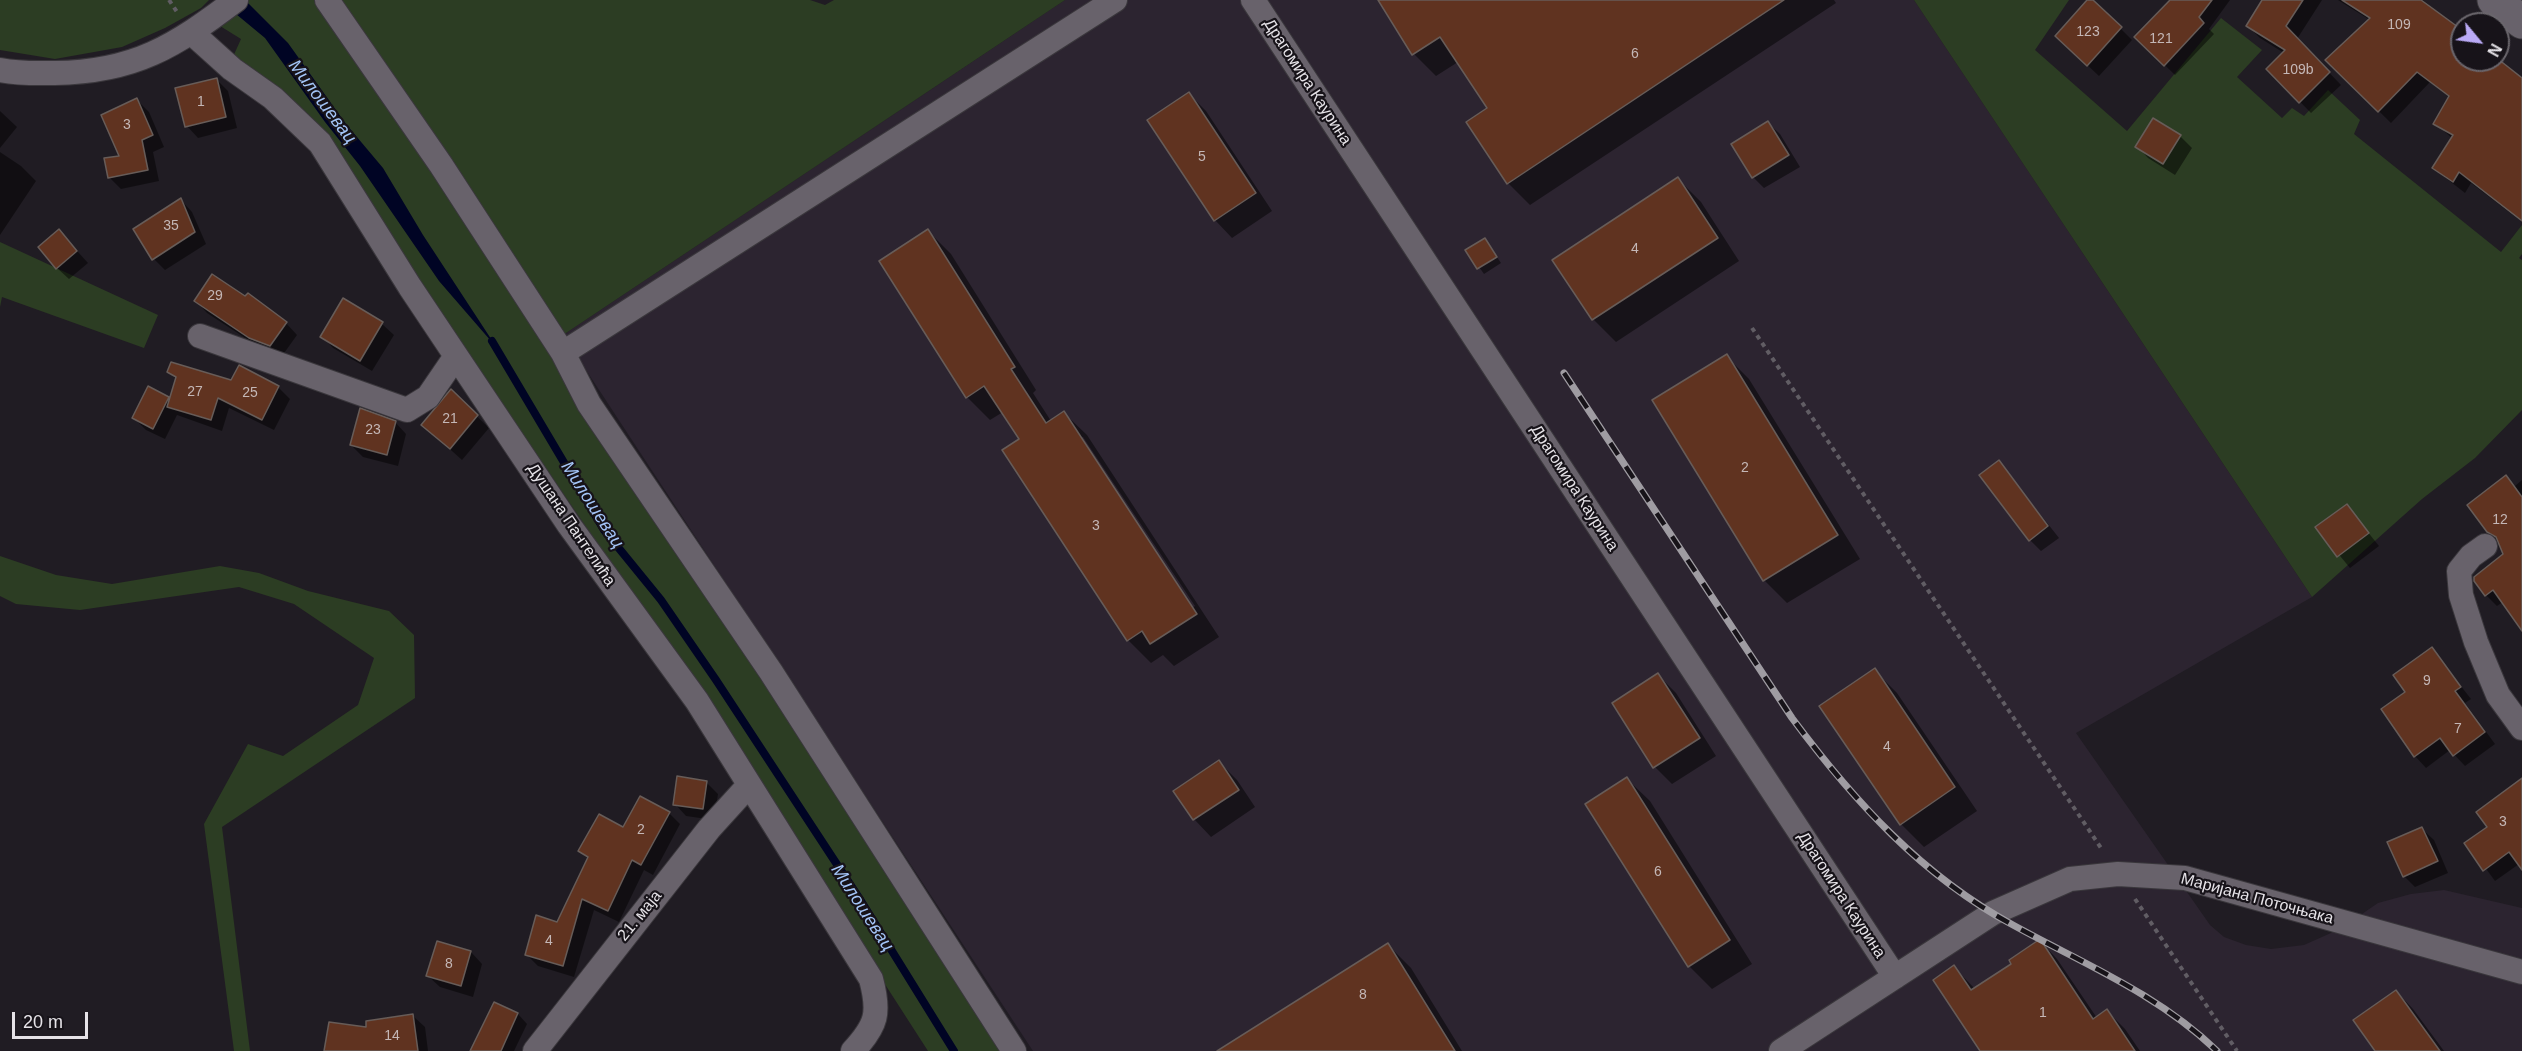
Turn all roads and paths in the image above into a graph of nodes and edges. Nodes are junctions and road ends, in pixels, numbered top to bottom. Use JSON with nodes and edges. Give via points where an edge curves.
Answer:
{"nodes":[{"id":1,"x":236,"y":0,"type":"edge"},
{"id":2,"x":327,"y":0,"type":"edge"},
{"id":3,"x":1115,"y":0,"type":"edge"},
{"id":4,"x":1253,"y":0,"type":"edge"},
{"id":5,"x":2494,"y":0,"type":"edge"},
{"id":6,"x":2522,"y":22,"type":"edge"},
{"id":7,"x":201,"y":26,"type":"junction"},
{"id":8,"x":0,"y":70,"type":"edge"},
{"id":9,"x":1752,"y":328,"type":"dead end"},
{"id":10,"x":200,"y":336,"type":"dead end"},
{"id":11,"x":563,"y":353,"type":"junction"},
{"id":12,"x":456,"y":356,"type":"junction"},
{"id":13,"x":2485,"y":546,"type":"dead end"},
{"id":14,"x":2522,"y":728,"type":"edge"},
{"id":15,"x":749,"y":785,"type":"junction"},
{"id":16,"x":2118,"y":874,"type":"junction"},
{"id":17,"x":2522,"y":972,"type":"edge"},
{"id":18,"x":1895,"y":977,"type":"junction"},
{"id":19,"x":535,"y":1051,"type":"edge"},
{"id":20,"x":853,"y":1051,"type":"edge"},
{"id":21,"x":1014,"y":1051,"type":"edge"},
{"id":22,"x":1781,"y":1051,"type":"edge"},
{"id":23,"x":2237,"y":1051,"type":"edge"}],
"edges":[{"from":1,"to":7,"type":"street"},
{"from":2,"to":11,"type":"street","via":[[441,165]]},
{"from":3,"to":11,"type":"street"},
{"from":4,"to":18,"type":"street","name":"Драгомира Каурина"},
{"from":5,"to":6,"type":"main road"},
{"from":7,"to":8,"type":"street","via":[[146,58],[110,69],[18,74]]},
{"from":7,"to":12,"type":"street","name":"Душана Пантелића","via":[[232,69],[273,98],[320,143]]},
{"from":9,"to":16,"type":"path"},
{"from":10,"to":12,"type":"street","via":[[407,410],[428,397]]},
{"from":11,"to":21,"type":"street","via":[[589,404],[771,672]]},
{"from":12,"to":15,"type":"street","name":"Душана Пантелића","via":[[582,543],[697,701]]},
{"from":13,"to":14,"type":"street","via":[[2459,571],[2461,595],[2498,694]]},
{"from":15,"to":19,"type":"street","name":"21. маја","via":[[709,829]]},
{"from":15,"to":20,"type":"street","name":"Душана Пантелића","via":[[871,979],[878,1003],[875,1022]]},
{"from":16,"to":17,"type":"street","name":"Маријана Поточњака","via":[[2186,878]]},
{"from":16,"to":18,"type":"street","name":"Маријана Поточњака","via":[[2070,879],[1993,913]]},
{"from":16,"to":23,"type":"path"},
{"from":18,"to":22,"type":"street","name":"Маријана Поточњака"}]}
